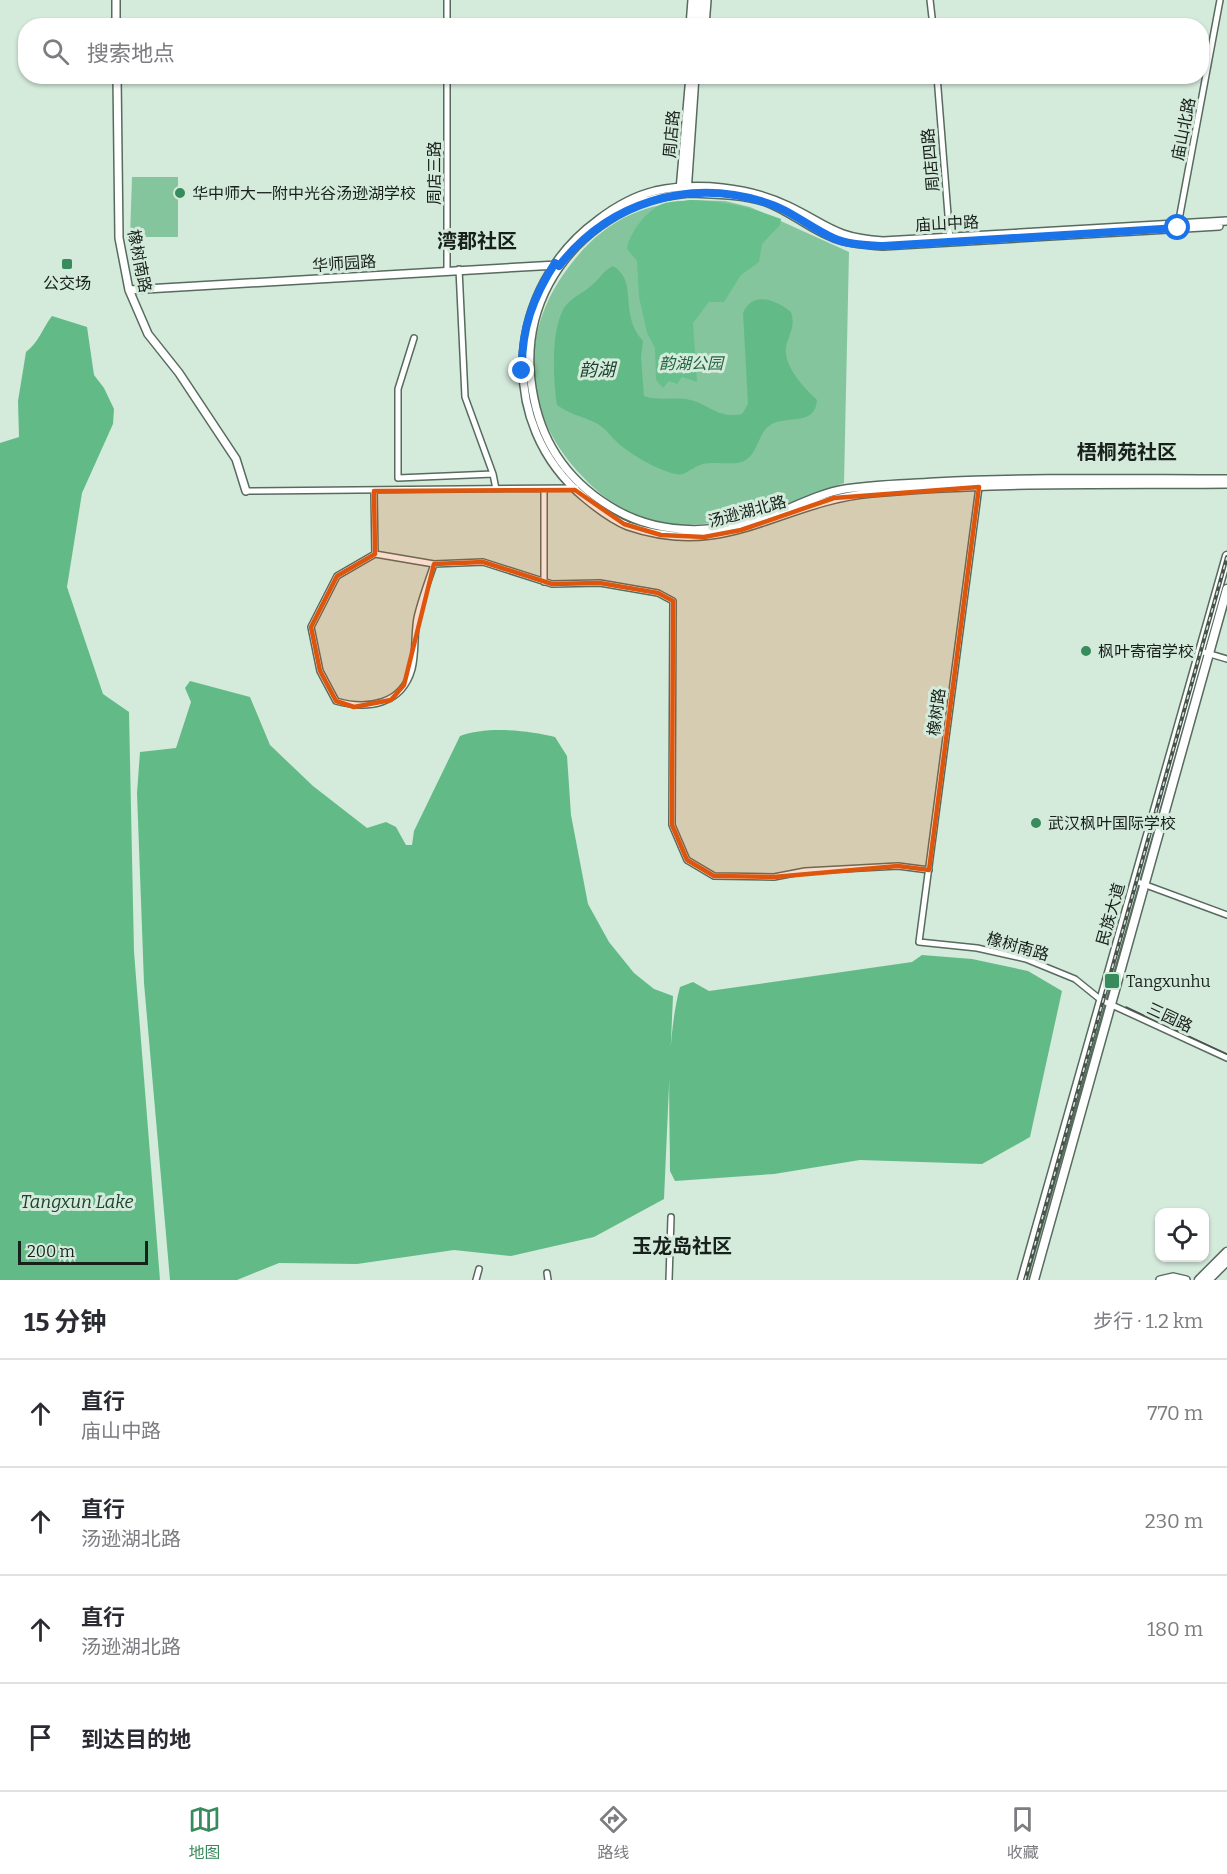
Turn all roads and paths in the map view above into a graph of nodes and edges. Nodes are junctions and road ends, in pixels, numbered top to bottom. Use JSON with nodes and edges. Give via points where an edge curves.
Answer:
{"nodes":[{"id":1,"x":116,"y":0,"type":"edge"},
{"id":2,"x":447,"y":0,"type":"edge"},
{"id":3,"x":692,"y":0,"type":"edge"},
{"id":4,"x":697,"y":0,"type":"edge"},
{"id":5,"x":702,"y":0,"type":"edge"},
{"id":6,"x":707,"y":0,"type":"edge"},
{"id":7,"x":930,"y":0,"type":"edge"},
{"id":8,"x":1220,"y":0,"type":"edge"},
{"id":9,"x":116,"y":18,"type":"edge"},
{"id":10,"x":447,"y":18,"type":"edge"},
{"id":11,"x":691,"y":18,"type":"edge"},
{"id":12,"x":696,"y":18,"type":"edge"},
{"id":13,"x":701,"y":18,"type":"edge"},
{"id":14,"x":706,"y":18,"type":"edge"},
{"id":15,"x":932,"y":18,"type":"edge"},
{"id":16,"x":1209,"y":59,"type":"edge"},
{"id":17,"x":117,"y":84,"type":"edge"},
{"id":18,"x":447,"y":84,"type":"edge"},
{"id":19,"x":689,"y":84,"type":"edge"},
{"id":20,"x":694,"y":84,"type":"edge"},
{"id":21,"x":697,"y":84,"type":"edge"},
{"id":22,"x":938,"y":84,"type":"edge"},
{"id":23,"x":1204,"y":84,"type":"edge"},
{"id":24,"x":690,"y":106,"type":"junction"},
{"id":25,"x":683,"y":190,"type":"junction"},
{"id":26,"x":1227,"y":221,"type":"edge"},
{"id":27,"x":1178,"y":226,"type":"junction"},
{"id":28,"x":1227,"y":226,"type":"edge"},
{"id":29,"x":950,"y":239,"type":"junction"},
{"id":30,"x":557,"y":265,"type":"junction"},
{"id":31,"x":459,"y":269,"type":"junction"},
{"id":32,"x":447,"y":270,"type":"junction"},
{"id":33,"x":129,"y":290,"type":"junction"},
{"id":34,"x":414,"y":338,"type":"dead end"},
{"id":35,"x":493,"y":474,"type":"junction"},
{"id":36,"x":1227,"y":479,"type":"edge"},
{"id":37,"x":1227,"y":484,"type":"edge"},
{"id":38,"x":578,"y":487,"type":"junction"},
{"id":39,"x":979,"y":487,"type":"junction"},
{"id":40,"x":496,"y":489,"type":"junction"},
{"id":41,"x":544,"y":489,"type":"junction"},
{"id":42,"x":246,"y":490,"type":"joint"},
{"id":43,"x":374,"y":490,"type":"junction"},
{"id":44,"x":375,"y":554,"type":"junction"},
{"id":45,"x":1227,"y":556,"type":"edge"},
{"id":46,"x":434,"y":564,"type":"junction"},
{"id":47,"x":543,"y":582,"type":"junction"},
{"id":48,"x":1227,"y":589,"type":"edge"},
{"id":49,"x":1200,"y":651,"type":"junction"},
{"id":50,"x":1209,"y":654,"type":"junction"},
{"id":51,"x":1227,"y":659,"type":"edge"},
{"id":52,"x":929,"y":870,"type":"junction"},
{"id":53,"x":1135,"y":881,"type":"junction"},
{"id":54,"x":1144,"y":885,"type":"junction"},
{"id":55,"x":1227,"y":910,"type":"edge"},
{"id":56,"x":1217,"y":911,"type":"junction"},
{"id":57,"x":1227,"y":915,"type":"edge"},
{"id":58,"x":919,"y":942,"type":"joint"},
{"id":59,"x":1101,"y":1000,"type":"junction"},
{"id":60,"x":1111,"y":1005,"type":"junction"},
{"id":61,"x":1227,"y":1058,"type":"edge"},
{"id":62,"x":671,"y":1217,"type":"dead end"},
{"id":63,"x":1227,"y":1252,"type":"edge"},
{"id":64,"x":1227,"y":1260,"type":"edge"},
{"id":65,"x":479,"y":1269,"type":"dead end"},
{"id":66,"x":547,"y":1273,"type":"dead end"},
{"id":67,"x":476,"y":1280,"type":"edge"},
{"id":68,"x":548,"y":1280,"type":"edge"},
{"id":69,"x":669,"y":1280,"type":"edge"},
{"id":70,"x":1022,"y":1280,"type":"edge"},
{"id":71,"x":1034,"y":1280,"type":"edge"},
{"id":72,"x":1160,"y":1280,"type":"edge"},
{"id":73,"x":1186,"y":1280,"type":"edge"},
{"id":74,"x":1199,"y":1280,"type":"edge"},
{"id":75,"x":1209,"y":1280,"type":"edge"}],
"edges":[{"from":1,"to":9,"type":"street"},
{"from":2,"to":10,"type":"street"},
{"from":3,"to":11,"type":"street"},
{"from":4,"to":12,"type":"street"},
{"from":5,"to":13,"type":"street"},
{"from":6,"to":14,"type":"street"},
{"from":7,"to":15,"type":"street"},
{"from":8,"to":16,"type":"street","name":"庙山北路"},
{"from":17,"to":33,"type":"street","name":"橡树南路","via":[[119,238]]},
{"from":18,"to":32,"type":"street","name":"周店三路"},
{"from":19,"to":24,"type":"street"},
{"from":20,"to":24,"type":"street","name":"周店路"},
{"from":21,"to":24,"type":"street"},
{"from":22,"to":29,"type":"street","name":"周店四路"},
{"from":23,"to":27,"type":"street","name":"庙山北路"},
{"from":24,"to":25,"type":"street","name":"周店路"},
{"from":25,"to":29,"type":"street","name":"庙山中路","via":[[728,189],[765,197],[837,234],[859,240]]},
{"from":25,"to":30,"type":"street","name":"汤逊湖北路","via":[[654,191],[617,207],[576,236]]},
{"from":26,"to":27,"type":"street","name":"庙山中路"},
{"from":27,"to":28,"type":"street","name":"庙山中路"},
{"from":27,"to":29,"type":"street","name":"庙山中路"},
{"from":30,"to":31,"type":"street","name":"华师园路"},
{"from":30,"to":38,"type":"street","name":"汤逊湖北路","via":[[537,308],[528,350],[529,372],[536,409],[549,444]]},
{"from":31,"to":32,"type":"street","name":"华师园路"},
{"from":31,"to":35,"type":"street","via":[[465,397]]},
{"from":32,"to":33,"type":"street","name":"华师园路"},
{"from":33,"to":42,"type":"street","name":"橡树南路","via":[[148,334],[236,459]]},
{"from":34,"to":35,"type":"street","via":[[398,389],[398,478]]},
{"from":35,"to":40,"type":"street"},
{"from":36,"to":38,"type":"street","name":"汤逊湖北路","via":[[979,480],[870,486],[843,489],[736,525],[703,531],[643,522]]},
{"from":37,"to":39,"type":"street","name":"汤逊湖北路"},
{"from":38,"to":39,"type":"street","name":"汤逊湖北路","via":[[624,524],[661,535],[704,537],[741,530],[834,498]]},
{"from":38,"to":41,"type":"street"},
{"from":39,"to":52,"type":"street","name":"橡树路"},
{"from":40,"to":41,"type":"street"},
{"from":40,"to":43,"type":"street"},
{"from":41,"to":47,"type":"street"},
{"from":42,"to":43,"type":"street"},
{"from":43,"to":44,"type":"street"},
{"from":44,"to":46,"type":"street"},
{"from":44,"to":46,"type":"street","via":[[337,576],[311,627],[321,671],[336,701],[354,706],[391,700],[404,685],[411,670],[418,617]]},
{"from":45,"to":49,"type":"main road","name":"民族大道"},
{"from":46,"to":47,"type":"street","via":[[483,562]]},
{"from":47,"to":52,"type":"street","via":[[600,583],[658,592],[673,601],[672,825],[687,860],[714,876],[774,877],[805,871],[898,866]]},
{"from":48,"to":50,"type":"main road","name":"民族大道"},
{"from":49,"to":50,"type":"street"},
{"from":49,"to":53,"type":"main road","name":"民族大道"},
{"from":50,"to":51,"type":"street"},
{"from":50,"to":54,"type":"main road","name":"民族大道"},
{"from":52,"to":58,"type":"street","name":"橡树路"},
{"from":53,"to":54,"type":"street"},
{"from":53,"to":59,"type":"main road","name":"民族大道"},
{"from":54,"to":56,"type":"street"},
{"from":54,"to":60,"type":"main road","name":"民族大道"},
{"from":55,"to":56,"type":"street"},
{"from":56,"to":57,"type":"street"},
{"from":58,"to":59,"type":"street","name":"橡树南路","via":[[977,948],[1026,959],[1075,980]]},
{"from":59,"to":60,"type":"street","name":"三园路"},
{"from":59,"to":70,"type":"main road","name":"民族大道"},
{"from":60,"to":61,"type":"street","name":"三园路"},
{"from":60,"to":71,"type":"main road","name":"民族大道"},
{"from":62,"to":69,"type":"street"},
{"from":63,"to":74,"type":"main road"},
{"from":64,"to":75,"type":"main road"},
{"from":65,"to":67,"type":"street"},
{"from":66,"to":68,"type":"street"},
{"from":72,"to":73,"type":"street"}]}
